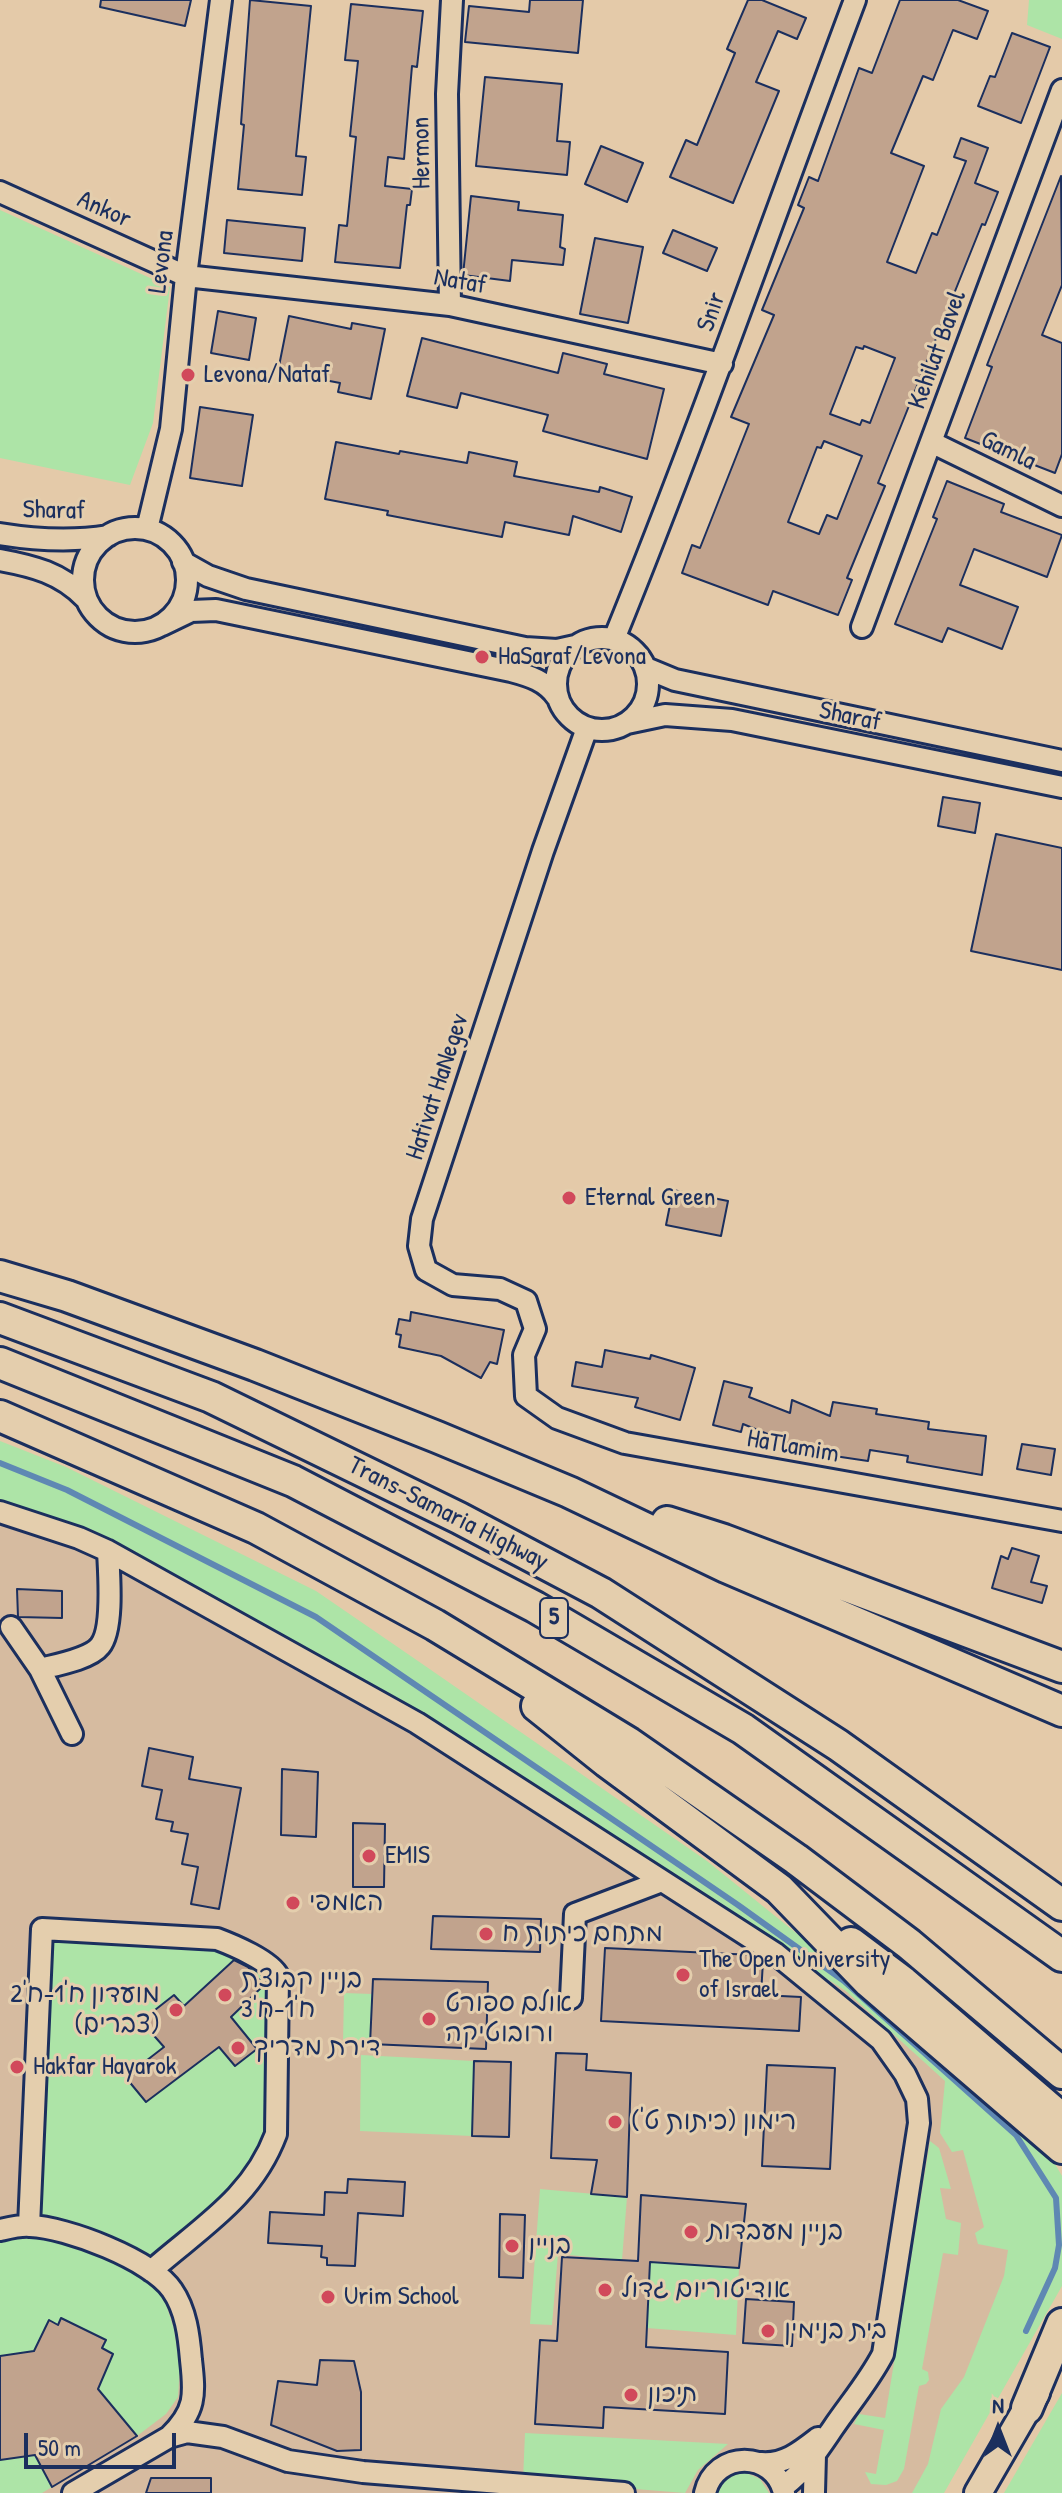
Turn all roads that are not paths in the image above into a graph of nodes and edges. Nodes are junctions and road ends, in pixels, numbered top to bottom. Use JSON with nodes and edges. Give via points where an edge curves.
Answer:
{"nodes":[{"id":1,"x":221,"y":0,"type":"edge"},
{"id":2,"x":452,"y":0,"type":"edge"},
{"id":3,"x":855,"y":0,"type":"edge"},
{"id":4,"x":1062,"y":90,"type":"edge"},
{"id":5,"x":0,"y":192,"type":"edge"},
{"id":6,"x":186,"y":276,"type":"junction"},
{"id":7,"x":450,"y":305,"type":"junction"},
{"id":8,"x":722,"y":364,"type":"junction"},
{"id":9,"x":931,"y":442,"type":"junction"},
{"id":10,"x":1062,"y":506,"type":"edge"},
{"id":11,"x":147,"y":529,"type":"junction"},
{"id":12,"x":0,"y":534,"type":"edge"},
{"id":13,"x":108,"y":536,"type":"junction"},
{"id":14,"x":0,"y":560,"type":"edge"},
{"id":15,"x":183,"y":562,"type":"junction"},
{"id":16,"x":85,"y":598,"type":"junction"},
{"id":17,"x":162,"y":625,"type":"junction"},
{"id":18,"x":862,"y":627,"type":"dead end"},
{"id":19,"x":614,"y":639,"type":"junction"},
{"id":20,"x":575,"y":646,"type":"junction"},
{"id":21,"x":646,"y":668,"type":"junction"},
{"id":22,"x":557,"y":697,"type":"junction"},
{"id":23,"x":627,"y":723,"type":"junction"},
{"id":24,"x":587,"y":728,"type":"junction"},
{"id":25,"x":1062,"y":761,"type":"edge"},
{"id":26,"x":1062,"y":787,"type":"edge"},
{"id":27,"x":0,"y":1276,"type":"edge"},
{"id":28,"x":0,"y":1318,"type":"edge"},
{"id":29,"x":0,"y":1363,"type":"edge"},
{"id":30,"x":526,"y":1396,"type":"joint"},
{"id":31,"x":0,"y":1416,"type":"edge"},
{"id":32,"x":569,"y":1492,"type":"junction"},
{"id":33,"x":0,"y":1512,"type":"edge"},
{"id":34,"x":1062,"y":1521,"type":"edge"},
{"id":35,"x":108,"y":1551,"type":"junction"},
{"id":36,"x":435,"y":1625,"type":"junction"},
{"id":37,"x":11,"y":1627,"type":"dead end"},
{"id":38,"x":1062,"y":1667,"type":"edge"},
{"id":39,"x":40,"y":1669,"type":"junction"},
{"id":40,"x":1062,"y":1711,"type":"edge"},
{"id":41,"x":72,"y":1734,"type":"dead end"},
{"id":42,"x":662,"y":1881,"type":"junction"},
{"id":43,"x":779,"y":1889,"type":"junction"},
{"id":44,"x":1062,"y":1905,"type":"edge"},
{"id":45,"x":1062,"y":1956,"type":"edge"},
{"id":46,"x":571,"y":1998,"type":"dead end"},
{"id":47,"x":1062,"y":2073,"type":"edge"},
{"id":48,"x":1062,"y":2119,"type":"edge"},
{"id":49,"x":1062,"y":2148,"type":"edge"},
{"id":50,"x":29,"y":2226,"type":"junction"},
{"id":51,"x":0,"y":2230,"type":"edge"},
{"id":52,"x":151,"y":2271,"type":"junction"},
{"id":53,"x":1062,"y":2324,"type":"edge"},
{"id":54,"x":1062,"y":2348,"type":"edge"},
{"id":55,"x":1027,"y":2408,"type":"junction"},
{"id":56,"x":834,"y":2426,"type":"junction"},
{"id":57,"x":169,"y":2437,"type":"junction"},
{"id":58,"x":815,"y":2455,"type":"junction"},
{"id":59,"x":761,"y":2463,"type":"junction"},
{"id":60,"x":784,"y":2490,"type":"edge"},
{"id":61,"x":73,"y":2493,"type":"edge"},
{"id":62,"x":624,"y":2493,"type":"edge"},
{"id":63,"x":705,"y":2493,"type":"edge"},
{"id":64,"x":814,"y":2493,"type":"edge"},
{"id":65,"x":978,"y":2493,"type":"edge"}],
"edges":[{"from":1,"to":6,"type":"street","name":"Levona"},
{"from":2,"to":7,"type":"street","name":"Hermon","via":[[447,94]]},
{"from":3,"to":8,"type":"street","name":"Snir"},
{"from":4,"to":9,"type":"street","name":"Kehilat Bavel"},
{"from":5,"to":6,"type":"street","name":"Ankor"},
{"from":6,"to":7,"type":"street","name":"Nataf"},
{"from":6,"to":11,"type":"street","name":"Levona","via":[[171,429]]},
{"from":7,"to":8,"type":"street","name":"Nataf"},
{"from":8,"to":19,"type":"street","name":"Snir"},
{"from":9,"to":10,"type":"street","name":"Gamla"},
{"from":9,"to":18,"type":"street","name":"Kehilat Bavel"},
{"from":11,"to":13,"type":"street","via":[[129,528]]},
{"from":11,"to":15,"type":"street","via":[[174,545]]},
{"from":12,"to":13,"type":"street","name":"Sharaf","via":[[56,541]]},
{"from":13,"to":16,"type":"street","via":[[83,569]]},
{"from":14,"to":16,"type":"street","name":"Sharaf","via":[[51,573],[70,582]]},
{"from":15,"to":17,"type":"street","via":[[187,588],[174,615]]},
{"from":15,"to":20,"type":"street","via":[[246,589],[525,648]]},
{"from":16,"to":17,"type":"street","via":[[103,622],[117,629],[148,631]]},
{"from":17,"to":22,"type":"street","via":[[191,611],[216,610],[511,671],[533,677]]},
{"from":19,"to":20,"type":"street"},
{"from":19,"to":21,"type":"street","via":[[627,645]]},
{"from":20,"to":22,"type":"street","via":[[558,668]]},
{"from":21,"to":23,"type":"street","via":[[646,700]]},
{"from":21,"to":25,"type":"street","name":"Sharaf","via":[[675,680]]},
{"from":22,"to":24,"type":"street","via":[[563,711]]},
{"from":23,"to":24,"type":"street","via":[[614,729]]},
{"from":23,"to":26,"type":"street","name":"Sharaf","via":[[665,715],[732,720]]},
{"from":24,"to":30,"type":"street","name":"Hativat HaNegev","via":[[427,1204],[419,1246],[426,1270],[453,1285],[500,1289],[526,1301],[535,1329],[524,1355]]},
{"from":27,"to":32,"type":"highway","via":[[255,1365]]},
{"from":28,"to":44,"type":"highway","name":"Trans-Samaria Highway","number":"5","via":[[211,1397],[601,1593],[838,1745]]},
{"from":29,"to":45,"type":"highway","number":"5","via":[[293,1481],[535,1607],[743,1729]]},
{"from":30,"to":34,"type":"street","name":"HaTlamim","via":[[557,1418],[625,1443]]},
{"from":31,"to":36,"type":"highway","via":[[256,1528]]},
{"from":32,"to":38,"type":"highway","via":[[724,1540]]},
{"from":32,"to":40,"type":"highway","via":[[726,1567]]},
{"from":33,"to":35,"type":"street"},
{"from":35,"to":39,"type":"street","via":[[108,1611],[99,1647]]},
{"from":35,"to":42,"type":"street","via":[[417,1723]]},
{"from":36,"to":43,"type":"highway"},
{"from":36,"to":47,"type":"highway","via":[[629,1743],[796,1859],[909,1944]]},
{"from":37,"to":39,"type":"street"},
{"from":39,"to":41,"type":"street"},
{"from":42,"to":46,"type":"street","via":[[575,1914]]},
{"from":42,"to":56,"type":"street","via":[[776,1954],[848,2011],[892,2053],[917,2099],[919,2123],[883,2354]]},
{"from":43,"to":48,"type":"highway","via":[[903,1982]]},
{"from":43,"to":49,"type":"highway","via":[[869,1982]]},
{"from":50,"to":51,"type":"street"},
{"from":50,"to":52,"type":"street","via":[[97,2242]]},
{"from":50,"to":52,"type":"street","via":[[42,1929],[217,1939],[242,1948],[268,1963],[278,1976],[276,2134],[245,2190]]},
{"from":52,"to":57,"type":"street","via":[[172,2289],[185,2320],[194,2383],[186,2421]]},
{"from":53,"to":55,"type":"highway"},
{"from":54,"to":55,"type":"main road"},
{"from":55,"to":65,"type":"main road"},
{"from":56,"to":58,"type":"street"},
{"from":56,"to":59,"type":"street","via":[[784,2461]]},
{"from":57,"to":61,"type":"street"},
{"from":57,"to":62,"type":"street","via":[[187,2432],[223,2437],[288,2461],[363,2472]]},
{"from":58,"to":60,"type":"street"},
{"from":58,"to":64,"type":"street"},
{"from":59,"to":60,"type":"street"},
{"from":59,"to":63,"type":"street","via":[[734,2461],[721,2467]]}]}
